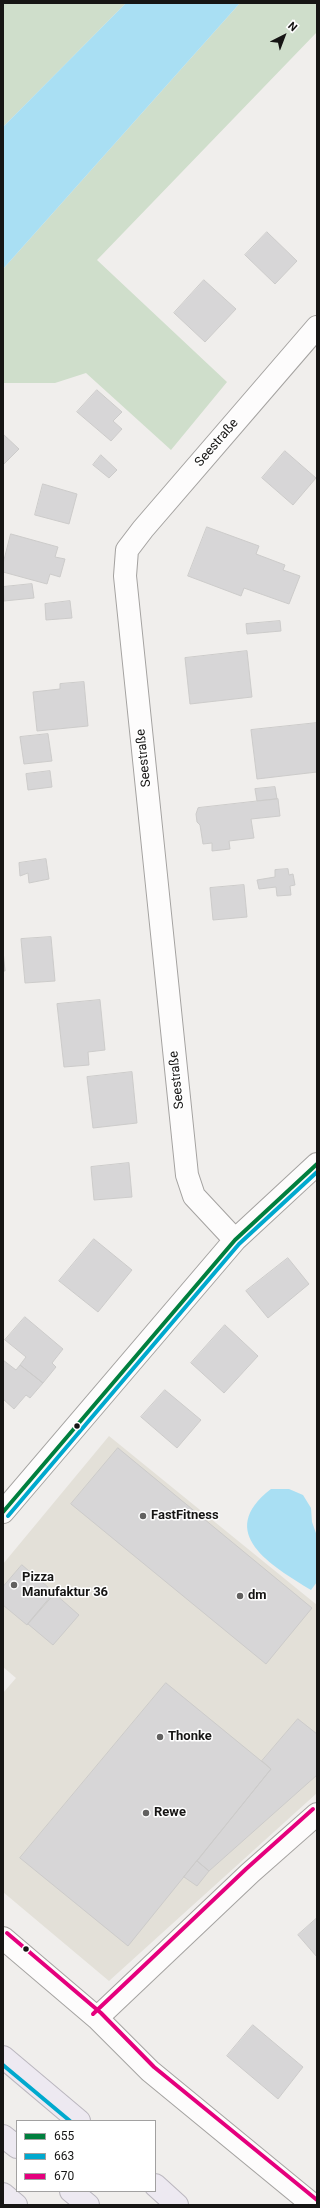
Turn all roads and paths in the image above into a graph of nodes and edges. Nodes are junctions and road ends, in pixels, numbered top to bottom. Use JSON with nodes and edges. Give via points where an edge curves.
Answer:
{"nodes":[{"id":1,"x":317,"y":327,"type":"edge"},
{"id":2,"x":316,"y":1166,"type":"edge"},
{"id":3,"x":235,"y":1240,"type":"junction"},
{"id":4,"x":3,"y":1512,"type":"edge"},
{"id":5,"x":317,"y":1814,"type":"edge"},
{"id":6,"x":3,"y":1938,"type":"edge"},
{"id":7,"x":98,"y":2018,"type":"junction"},
{"id":8,"x":3,"y":2057,"type":"edge"},
{"id":9,"x":78,"y":2120,"type":"edge"},
{"id":10,"x":3,"y":2136,"type":"edge"},
{"id":11,"x":16,"y":2146,"type":"edge"},
{"id":12,"x":156,"y":2186,"type":"edge"},
{"id":13,"x":72,"y":2192,"type":"edge"},
{"id":14,"x":3,"y":2194,"type":"edge"},
{"id":15,"x":16,"y":2205,"type":"edge"},
{"id":16,"x":88,"y":2205,"type":"edge"},
{"id":17,"x":177,"y":2205,"type":"edge"},
{"id":18,"x":313,"y":2205,"type":"edge"}],
"edges":[{"from":1,"to":3,"type":"street","name":"Seestraße","via":[[127,550],[125,576],[187,1175],[194,1196]]},
{"from":2,"to":3,"type":"street"},
{"from":3,"to":4,"type":"street"},
{"from":5,"to":7,"type":"street","via":[[250,1873]]},
{"from":6,"to":7,"type":"street"},
{"from":7,"to":18,"type":"street","via":[[150,2071]]},
{"from":8,"to":9,"type":"highway"},
{"from":10,"to":11,"type":"highway"},
{"from":12,"to":17,"type":"highway"},
{"from":13,"to":16,"type":"highway"},
{"from":14,"to":15,"type":"highway"}]}
